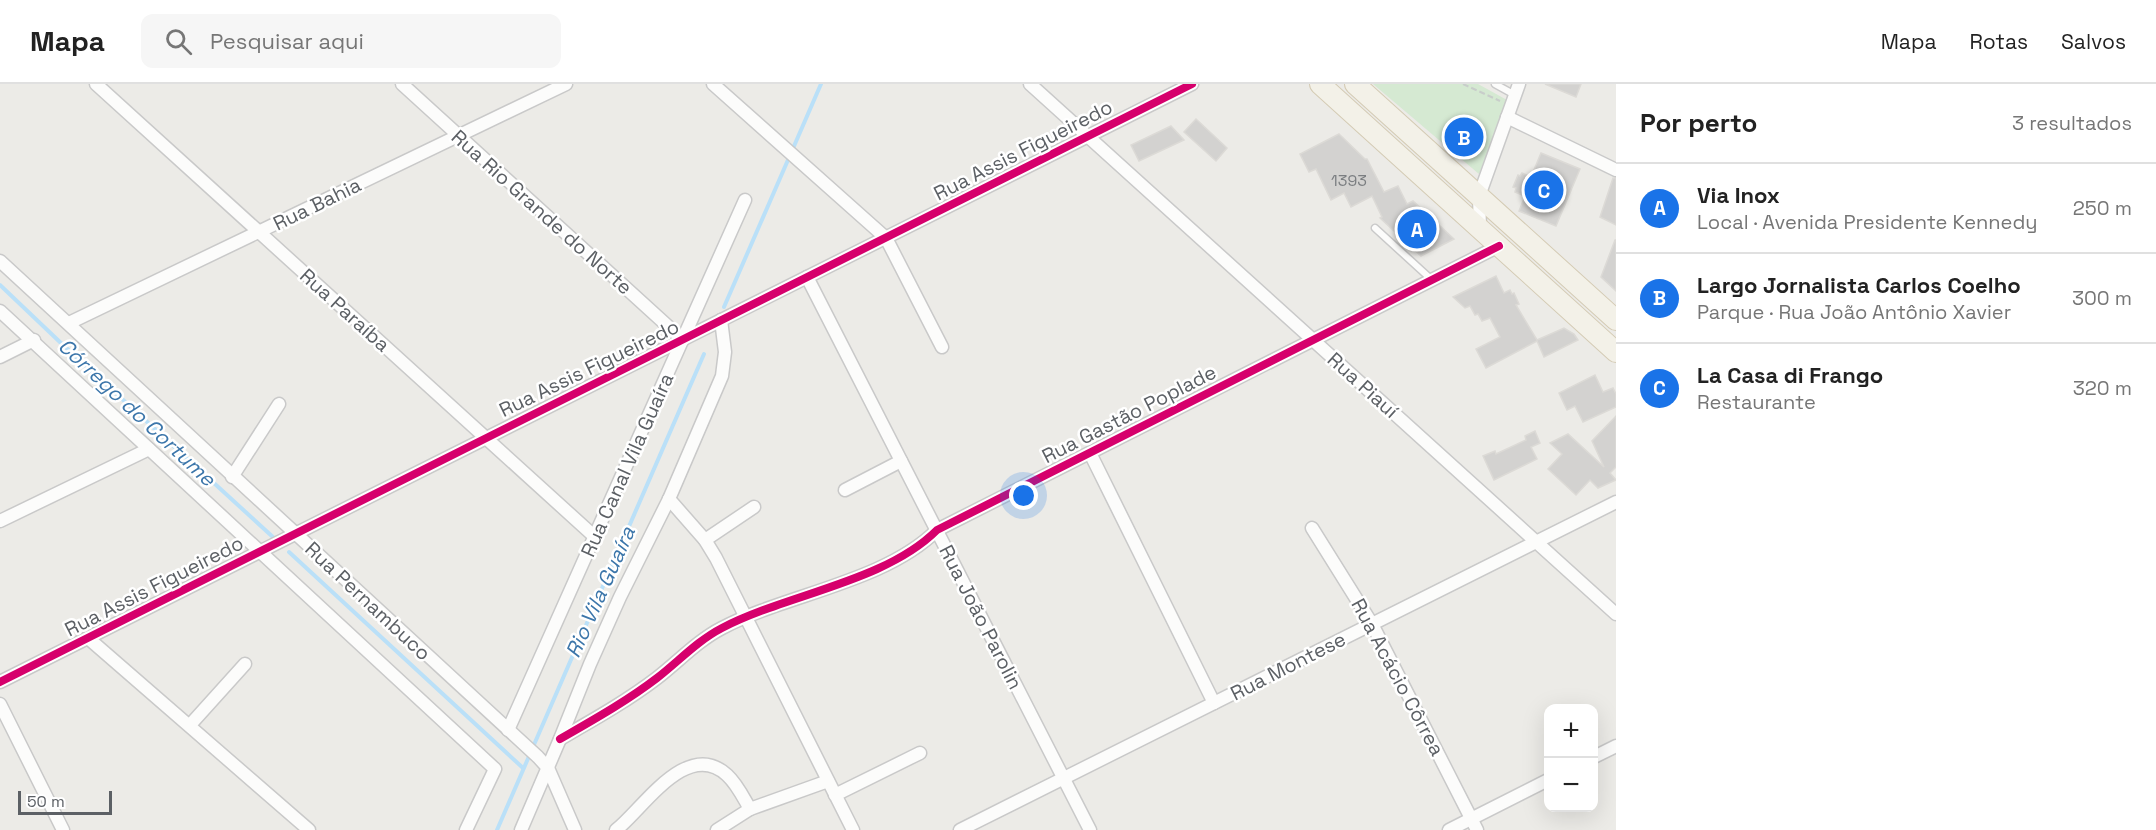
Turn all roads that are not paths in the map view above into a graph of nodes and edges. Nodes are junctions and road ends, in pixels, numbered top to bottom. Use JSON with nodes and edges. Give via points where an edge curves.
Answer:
{"nodes":[{"id":1,"x":96,"y":84,"type":"edge"},
{"id":2,"x":402,"y":84,"type":"edge"},
{"id":3,"x":566,"y":84,"type":"edge"},
{"id":4,"x":714,"y":84,"type":"edge"},
{"id":5,"x":1030,"y":84,"type":"edge"},
{"id":6,"x":1192,"y":84,"type":"edge"},
{"id":7,"x":1320,"y":84,"type":"edge"},
{"id":8,"x":1355,"y":84,"type":"edge"},
{"id":9,"x":1495,"y":84,"type":"edge"},
{"id":10,"x":1513,"y":100,"type":"edge"},
{"id":11,"x":459,"y":136,"type":"junction"},
{"id":12,"x":1088,"y":136,"type":"junction"},
{"id":13,"x":1616,"y":171,"type":"edge"},
{"id":14,"x":1479,"y":196,"type":"junction"},
{"id":15,"x":745,"y":200,"type":"dead end"},
{"id":16,"x":1375,"y":228,"type":"dead end"},
{"id":17,"x":1480,"y":229,"type":"junction"},
{"id":18,"x":259,"y":232,"type":"junction"},
{"id":19,"x":886,"y":238,"type":"junction"},
{"id":20,"x":1499,"y":246,"type":"junction"},
{"id":21,"x":0,"y":261,"type":"edge"},
{"id":22,"x":807,"y":277,"type":"junction"},
{"id":23,"x":1432,"y":280,"type":"junction"},
{"id":24,"x":0,"y":311,"type":"edge"},
{"id":25,"x":721,"y":320,"type":"junction"},
{"id":26,"x":1616,"y":320,"type":"edge"},
{"id":27,"x":69,"y":323,"type":"junction"},
{"id":28,"x":34,"y":340,"type":"junction"},
{"id":29,"x":683,"y":340,"type":"junction"},
{"id":30,"x":1313,"y":340,"type":"junction"},
{"id":31,"x":942,"y":347,"type":"dead end"},
{"id":32,"x":1616,"y":352,"type":"edge"},
{"id":33,"x":0,"y":357,"type":"edge"},
{"id":34,"x":279,"y":404,"type":"dead end"},
{"id":35,"x":485,"y":438,"type":"junction"},
{"id":36,"x":149,"y":449,"type":"junction"},
{"id":37,"x":1090,"y":453,"type":"junction"},
{"id":38,"x":902,"y":461,"type":"junction"},
{"id":39,"x":232,"y":477,"type":"junction"},
{"id":40,"x":845,"y":490,"type":"dead end"},
{"id":41,"x":669,"y":499,"type":"junction"},
{"id":42,"x":1616,"y":502,"type":"edge"},
{"id":43,"x":754,"y":507,"type":"dead end"},
{"id":44,"x":0,"y":521,"type":"edge"},
{"id":45,"x":1312,"y":528,"type":"dead end"},
{"id":46,"x":937,"y":530,"type":"junction"},
{"id":47,"x":295,"y":534,"type":"junction"},
{"id":48,"x":594,"y":537,"type":"junction"},
{"id":49,"x":705,"y":540,"type":"junction"},
{"id":50,"x":1536,"y":542,"type":"junction"},
{"id":51,"x":260,"y":552,"type":"junction"},
{"id":52,"x":1616,"y":614,"type":"edge"},
{"id":53,"x":746,"y":618,"type":"junction"},
{"id":54,"x":1372,"y":624,"type":"junction"},
{"id":55,"x":88,"y":638,"type":"junction"},
{"id":56,"x":244,"y":664,"type":"dead end"},
{"id":57,"x":0,"y":682,"type":"edge"},
{"id":58,"x":1214,"y":703,"type":"junction"},
{"id":59,"x":0,"y":704,"type":"edge"},
{"id":60,"x":190,"y":725,"type":"junction"},
{"id":61,"x":508,"y":730,"type":"junction"},
{"id":62,"x":560,"y":739,"type":"junction"},
{"id":63,"x":1616,"y":746,"type":"edge"},
{"id":64,"x":920,"y":753,"type":"dead end"},
{"id":65,"x":1598,"y":755,"type":"edge"},
{"id":66,"x":548,"y":768,"type":"junction"},
{"id":67,"x":1064,"y":778,"type":"junction"},
{"id":68,"x":828,"y":781,"type":"junction"},
{"id":69,"x":1544,"y":782,"type":"edge"},
{"id":70,"x":835,"y":795,"type":"junction"},
{"id":71,"x":535,"y":798,"type":"junction"},
{"id":72,"x":750,"y":809,"type":"junction"},
{"id":73,"x":1474,"y":824,"type":"edge"},
{"id":74,"x":63,"y":830,"type":"edge"},
{"id":75,"x":309,"y":830,"type":"edge"},
{"id":76,"x":466,"y":830,"type":"edge"},
{"id":77,"x":521,"y":830,"type":"edge"},
{"id":78,"x":531,"y":830,"type":"edge"},
{"id":79,"x":575,"y":830,"type":"edge"},
{"id":80,"x":616,"y":830,"type":"edge"},
{"id":81,"x":717,"y":830,"type":"edge"},
{"id":82,"x":853,"y":830,"type":"edge"},
{"id":83,"x":960,"y":830,"type":"edge"},
{"id":84,"x":1090,"y":830,"type":"edge"},
{"id":85,"x":1449,"y":830,"type":"edge"}],
"edges":[{"from":1,"to":18,"type":"street","name":"Rua Paraíba"},
{"from":2,"to":11,"type":"street","name":"Rua Rio Grande do Norte"},
{"from":3,"to":11,"type":"street","name":"Rua Bahia"},
{"from":4,"to":19,"type":"street"},
{"from":5,"to":12,"type":"street","name":"Rua Piauí"},
{"from":6,"to":12,"type":"street","name":"Rua Assis Figueiredo"},
{"from":7,"to":17,"type":"main road"},
{"from":8,"to":14,"type":"main road"},
{"from":9,"to":10,"type":"lane"},
{"from":10,"to":13,"type":"street"},
{"from":10,"to":14,"type":"street"},
{"from":11,"to":18,"type":"street","name":"Rua Bahia"},
{"from":11,"to":29,"type":"street","name":"Rua Rio Grande do Norte"},
{"from":12,"to":19,"type":"street","name":"Rua Assis Figueiredo"},
{"from":12,"to":30,"type":"street","name":"Rua Piauí"},
{"from":14,"to":17,"type":"street"},
{"from":14,"to":26,"type":"main road"},
{"from":15,"to":29,"type":"street","name":"Rua Canal Vila Guaíra"},
{"from":16,"to":23,"type":"lane"},
{"from":17,"to":20,"type":"main road"},
{"from":18,"to":27,"type":"street","name":"Rua Bahia"},
{"from":18,"to":35,"type":"street","name":"Rua Paraíba"},
{"from":19,"to":22,"type":"street","name":"Rua Assis Figueiredo"},
{"from":19,"to":31,"type":"street"},
{"from":20,"to":23,"type":"street","name":"Rua Gastão Poplade"},
{"from":20,"to":32,"type":"main road"},
{"from":21,"to":27,"type":"street","name":"Rua Pernambuco"},
{"from":22,"to":25,"type":"street","name":"Rua Assis Figueiredo"},
{"from":22,"to":38,"type":"street","name":"Rua João Parolin"},
{"from":23,"to":30,"type":"street","name":"Rua Gastão Poplade"},
{"from":24,"to":28,"type":"street","name":"Rua Pernambuco"},
{"from":25,"to":29,"type":"street","name":"Rua Assis Figueiredo"},
{"from":25,"to":41,"type":"street","via":[[723,376]]},
{"from":27,"to":39,"type":"street","name":"Rua Pernambuco"},
{"from":28,"to":33,"type":"street"},
{"from":28,"to":36,"type":"street","name":"Rua Pernambuco"},
{"from":29,"to":35,"type":"street","name":"Rua Assis Figueiredo"},
{"from":29,"to":48,"type":"street","name":"Rua Canal Vila Guaíra"},
{"from":30,"to":37,"type":"street","name":"Rua Gastão Poplade"},
{"from":30,"to":50,"type":"street","name":"Rua Piauí"},
{"from":34,"to":39,"type":"street"},
{"from":35,"to":47,"type":"street","name":"Rua Assis Figueiredo"},
{"from":35,"to":48,"type":"street","name":"Rua Paraíba"},
{"from":36,"to":44,"type":"street"},
{"from":36,"to":51,"type":"street","name":"Rua Pernambuco"},
{"from":37,"to":46,"type":"street","name":"Rua Gastão Poplade"},
{"from":37,"to":58,"type":"street"},
{"from":38,"to":40,"type":"street"},
{"from":38,"to":46,"type":"street","name":"Rua João Parolin"},
{"from":39,"to":47,"type":"street","name":"Rua Pernambuco"},
{"from":41,"to":49,"type":"street"},
{"from":41,"to":62,"type":"street","via":[[620,597]]},
{"from":42,"to":50,"type":"street","name":"Rua Montese"},
{"from":43,"to":49,"type":"street"},
{"from":45,"to":54,"type":"street","name":"Rua Acácio Côrrea"},
{"from":46,"to":53,"type":"street","name":"Rua Gastão Poplade","via":[[919,546],[882,566]]},
{"from":46,"to":67,"type":"street","name":"Rua João Parolin"},
{"from":47,"to":51,"type":"street","name":"Rua Assis Figueiredo"},
{"from":47,"to":61,"type":"street","name":"Rua Pernambuco"},
{"from":48,"to":61,"type":"street","name":"Rua Canal Vila Guaíra"},
{"from":49,"to":53,"type":"street"},
{"from":50,"to":52,"type":"street","name":"Rua Piauí"},
{"from":50,"to":54,"type":"street","name":"Rua Montese"},
{"from":51,"to":55,"type":"street","name":"Rua Assis Figueiredo"},
{"from":51,"to":76,"type":"street","name":"Rua Pernambuco","via":[[495,769]]},
{"from":53,"to":62,"type":"street","name":"Rua Gastão Poplade","via":[[711,634],[639,691]]},
{"from":53,"to":68,"type":"street"},
{"from":54,"to":58,"type":"street","name":"Rua Montese"},
{"from":54,"to":73,"type":"street","name":"Rua Acácio Côrrea"},
{"from":55,"to":57,"type":"street","name":"Rua Assis Figueiredo"},
{"from":55,"to":60,"type":"street"},
{"from":56,"to":60,"type":"street"},
{"from":58,"to":67,"type":"street","name":"Rua Montese"},
{"from":59,"to":74,"type":"street"},
{"from":60,"to":75,"type":"street"},
{"from":61,"to":66,"type":"street","name":"Rua Pernambuco"},
{"from":62,"to":66,"type":"street"},
{"from":63,"to":65,"type":"street"},
{"from":64,"to":70,"type":"street"},
{"from":66,"to":71,"type":"street"},
{"from":66,"to":79,"type":"street","name":"Rua Pernambuco"},
{"from":67,"to":83,"type":"street","name":"Rua Montese"},
{"from":67,"to":84,"type":"street","name":"Rua João Parolin"},
{"from":68,"to":70,"type":"street"},
{"from":68,"to":72,"type":"street"},
{"from":69,"to":73,"type":"street"},
{"from":70,"to":82,"type":"street"},
{"from":71,"to":77,"type":"street"},
{"from":71,"to":78,"type":"street"},
{"from":72,"to":80,"type":"street","via":[[728,776],[701,764],[675,773],[662,783]]},
{"from":72,"to":81,"type":"street"},
{"from":73,"to":85,"type":"street"}]}
